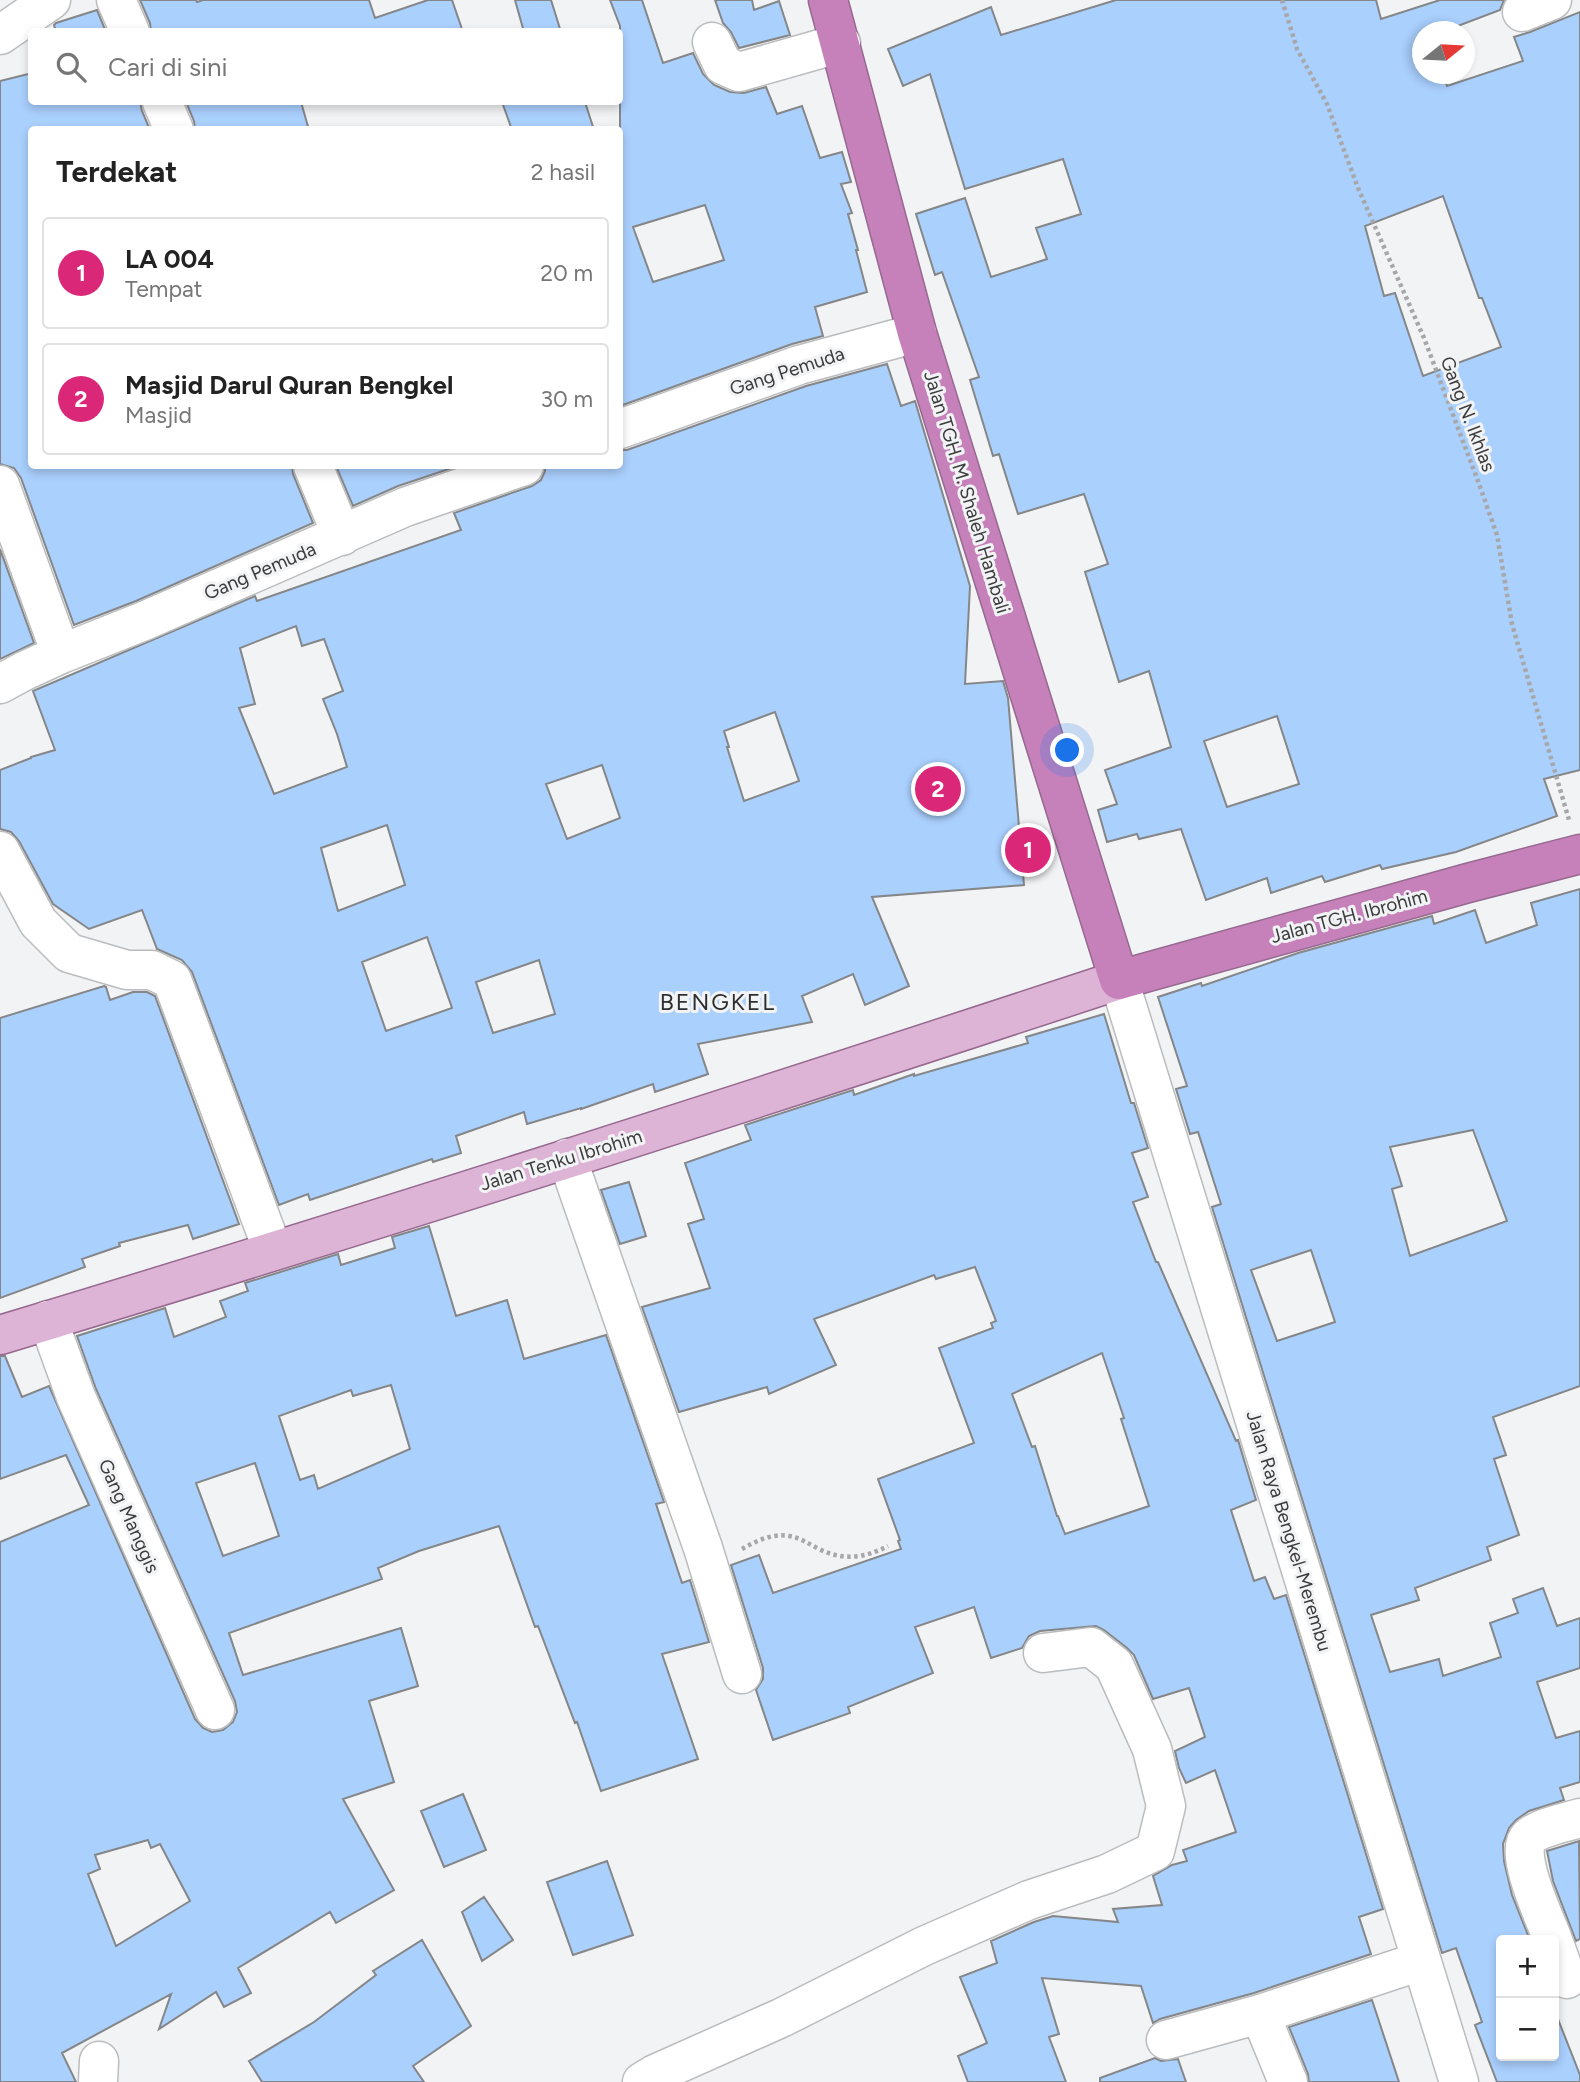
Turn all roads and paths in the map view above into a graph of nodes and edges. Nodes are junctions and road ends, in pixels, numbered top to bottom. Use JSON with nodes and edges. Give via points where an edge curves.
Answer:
{"nodes":[{"id":1,"x":51,"y":0,"type":"edge"},
{"id":2,"x":116,"y":0,"type":"edge"},
{"id":3,"x":828,"y":0,"type":"edge"},
{"id":4,"x":1282,"y":0,"type":"edge"},
{"id":5,"x":128,"y":28,"type":"edge"},
{"id":6,"x":0,"y":35,"type":"edge"},
{"id":7,"x":712,"y":42,"type":"dead end"},
{"id":8,"x":841,"y":43,"type":"junction"},
{"id":9,"x":163,"y":105,"type":"edge"},
{"id":10,"x":172,"y":126,"type":"edge"},
{"id":11,"x":917,"y":334,"type":"junction"},
{"id":12,"x":623,"y":428,"type":"edge"},
{"id":13,"x":314,"y":469,"type":"edge"},
{"id":14,"x":515,"y":469,"type":"edge"},
{"id":15,"x":0,"y":485,"type":"edge"},
{"id":16,"x":342,"y":536,"type":"junction"},
{"id":17,"x":61,"y":654,"type":"junction"},
{"id":18,"x":0,"y":684,"type":"edge"},
{"id":19,"x":0,"y":851,"type":"edge"},
{"id":20,"x":1580,"y":854,"type":"edge"},
{"id":21,"x":1119,"y":980,"type":"junction"},
{"id":22,"x":567,"y":1158,"type":"junction"},
{"id":23,"x":273,"y":1251,"type":"junction"},
{"id":24,"x":48,"y":1320,"type":"junction"},
{"id":25,"x":0,"y":1335,"type":"edge"},
{"id":26,"x":888,"y":1546,"type":"dead end"},
{"id":27,"x":703,"y":1548,"type":"junction"},
{"id":28,"x":1044,"y":1653,"type":"dead end"},
{"id":29,"x":743,"y":1674,"type":"dead end"},
{"id":30,"x":215,"y":1710,"type":"dead end"},
{"id":31,"x":1580,"y":1818,"type":"edge"},
{"id":32,"x":1550,"y":1935,"type":"edge"},
{"id":33,"x":1559,"y":1958,"type":"edge"},
{"id":34,"x":1421,"y":1961,"type":"junction"},
{"id":35,"x":1567,"y":1979,"type":"dead end"},
{"id":36,"x":1260,"y":2014,"type":"junction"},
{"id":37,"x":1166,"y":2040,"type":"dead end"},
{"id":38,"x":642,"y":2082,"type":"edge"},
{"id":39,"x":1288,"y":2082,"type":"edge"},
{"id":40,"x":1459,"y":2082,"type":"edge"}],
"edges":[{"from":1,"to":6,"type":"street"},
{"from":2,"to":5,"type":"street"},
{"from":3,"to":8,"type":"highway","name":"Jalan TGH. M. Shaleh Hambali"},
{"from":4,"to":20,"type":"path","name":"Gang N. Ikhlas","via":[[1297,49],[1326,104],[1478,481],[1497,536],[1512,624]]},
{"from":7,"to":8,"type":"street","via":[[723,65],[739,72]]},
{"from":8,"to":11,"type":"highway","name":"Jalan TGH. M. Shaleh Hambali"},
{"from":9,"to":10,"type":"street"},
{"from":11,"to":12,"type":"street","name":"Gang Pemuda","via":[[799,365]]},
{"from":11,"to":21,"type":"highway","name":"Jalan TGH. M. Shaleh Hambali"},
{"from":13,"to":16,"type":"street"},
{"from":14,"to":16,"type":"street","name":"Gang Pemuda","via":[[405,507]]},
{"from":15,"to":17,"type":"street"},
{"from":16,"to":17,"type":"street","name":"Gang Pemuda"},
{"from":17,"to":18,"type":"street","name":"Gang Pemuda"},
{"from":19,"to":23,"type":"street","via":[[38,922],[69,953],[127,970],[152,970],[172,980]]},
{"from":20,"to":21,"type":"highway","name":"Jalan TGH. Ibrohim"},
{"from":21,"to":22,"type":"main road","name":"Jalan Tenku Ibrohim"},
{"from":21,"to":34,"type":"street","name":"Jalan Raya Bengkel-Merembu"},
{"from":22,"to":23,"type":"main road","name":"Jalan Tenku Ibrohim"},
{"from":22,"to":27,"type":"street"},
{"from":23,"to":24,"type":"main road","name":"Jalan Tenku Ibrohim"},
{"from":24,"to":25,"type":"main road","name":"Jalan Tenku Ibrohim"},
{"from":24,"to":30,"type":"street","name":"Gang Manggis","via":[[76,1397]]},
{"from":26,"to":27,"type":"path","via":[[868,1555],[846,1557],[779,1535],[738,1550]]},
{"from":27,"to":29,"type":"street"},
{"from":28,"to":38,"type":"street","via":[[1091,1647],[1114,1665],[1152,1749],[1166,1806],[1155,1852],[924,1946]]},
{"from":31,"to":32,"type":"street","via":[[1537,1832],[1524,1846],[1524,1861]]},
{"from":33,"to":35,"type":"street"},
{"from":34,"to":36,"type":"street"},
{"from":34,"to":40,"type":"street","name":"Jalan Raya Bengkel-Merembu"},
{"from":36,"to":37,"type":"street"},
{"from":36,"to":39,"type":"street"}]}
